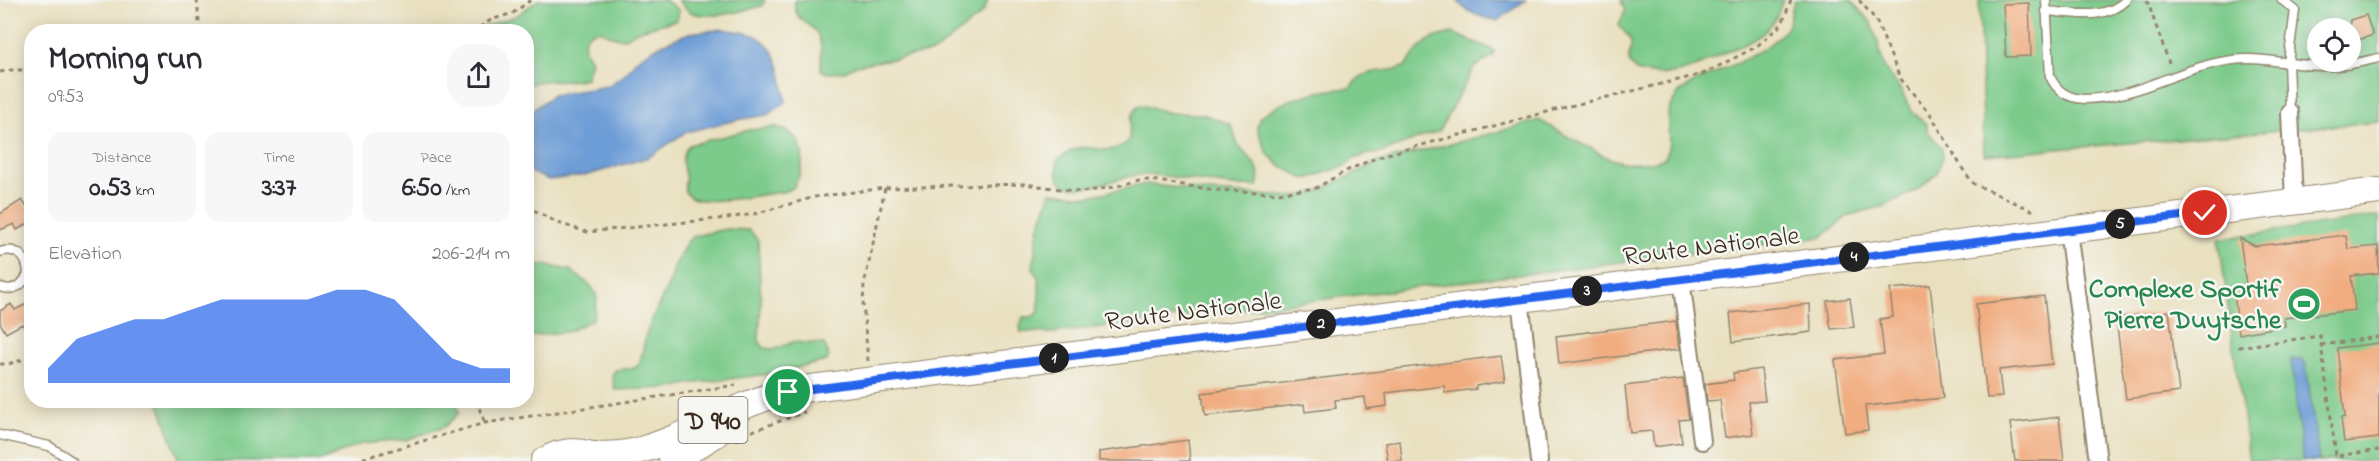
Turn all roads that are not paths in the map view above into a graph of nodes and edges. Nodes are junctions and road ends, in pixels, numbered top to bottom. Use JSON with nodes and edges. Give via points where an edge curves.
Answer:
{"nodes":[{"id":1,"x":2046,"y":0,"type":"edge"},
{"id":2,"x":2126,"y":0,"type":"edge"},
{"id":3,"x":2282,"y":0,"type":"edge"},
{"id":4,"x":2297,"y":0,"type":"edge"},
{"id":5,"x":2295,"y":10,"type":"junction"},
{"id":6,"x":2046,"y":11,"type":"junction"},
{"id":7,"x":2379,"y":58,"type":"edge"},
{"id":8,"x":2288,"y":63,"type":"junction"},
{"id":9,"x":2290,"y":113,"type":"joint"},
{"id":10,"x":2379,"y":191,"type":"edge"},
{"id":11,"x":2294,"y":201,"type":"junction"},
{"id":12,"x":2068,"y":230,"type":"junction"},
{"id":13,"x":0,"y":252,"type":"edge"},
{"id":14,"x":24,"y":257,"type":"edge"},
{"id":15,"x":1681,"y":279,"type":"junction"},
{"id":16,"x":24,"y":281,"type":"edge"},
{"id":17,"x":0,"y":287,"type":"edge"},
{"id":18,"x":1520,"y":300,"type":"junction"},
{"id":19,"x":836,"y":386,"type":"junction"},
{"id":20,"x":0,"y":435,"type":"edge"},
{"id":21,"x":1702,"y":441,"type":"dead end"},
{"id":22,"x":597,"y":458,"type":"edge"},
{"id":23,"x":72,"y":461,"type":"edge"},
{"id":24,"x":544,"y":461,"type":"edge"},
{"id":25,"x":672,"y":461,"type":"edge"},
{"id":26,"x":1539,"y":461,"type":"edge"},
{"id":27,"x":2098,"y":461,"type":"edge"}],
"edges":[{"from":1,"to":6,"type":"lane"},
{"from":2,"to":6,"type":"lane","via":[[2097,14]]},
{"from":3,"to":5,"type":"lane"},
{"from":4,"to":5,"type":"lane"},
{"from":5,"to":8,"type":"lane"},
{"from":6,"to":8,"type":"lane","via":[[2050,76],[2064,93],[2085,99],[2132,92],[2208,64],[2259,58]]},
{"from":7,"to":8,"type":"lane","via":[[2338,66]]},
{"from":8,"to":9,"type":"lane"},
{"from":9,"to":11,"type":"street"},
{"from":10,"to":11,"type":"main road","name":"Route Nationale","number":"D 940"},
{"from":11,"to":12,"type":"main road","name":"Route Nationale","number":"D 940"},
{"from":12,"to":15,"type":"main road","name":"Route Nationale","number":"D 940"},
{"from":12,"to":27,"type":"street"},
{"from":13,"to":14,"type":"lane","via":[[8,250]]},
{"from":15,"to":18,"type":"main road","name":"Route Nationale","number":"D 940"},
{"from":15,"to":21,"type":"street"},
{"from":16,"to":17,"type":"lane","via":[[16,288]]},
{"from":18,"to":19,"type":"main road","name":"Route Nationale","number":"D 940"},
{"from":18,"to":26,"type":"street"},
{"from":19,"to":22,"type":"main road","number":"D 940","via":[[776,395],[660,443]]},
{"from":19,"to":25,"type":"main road","number":"D 940","via":[[751,415]]},
{"from":20,"to":23,"type":"lane","via":[[49,446]]},
{"from":22,"to":24,"type":"main road","via":[[580,452]]}]}
